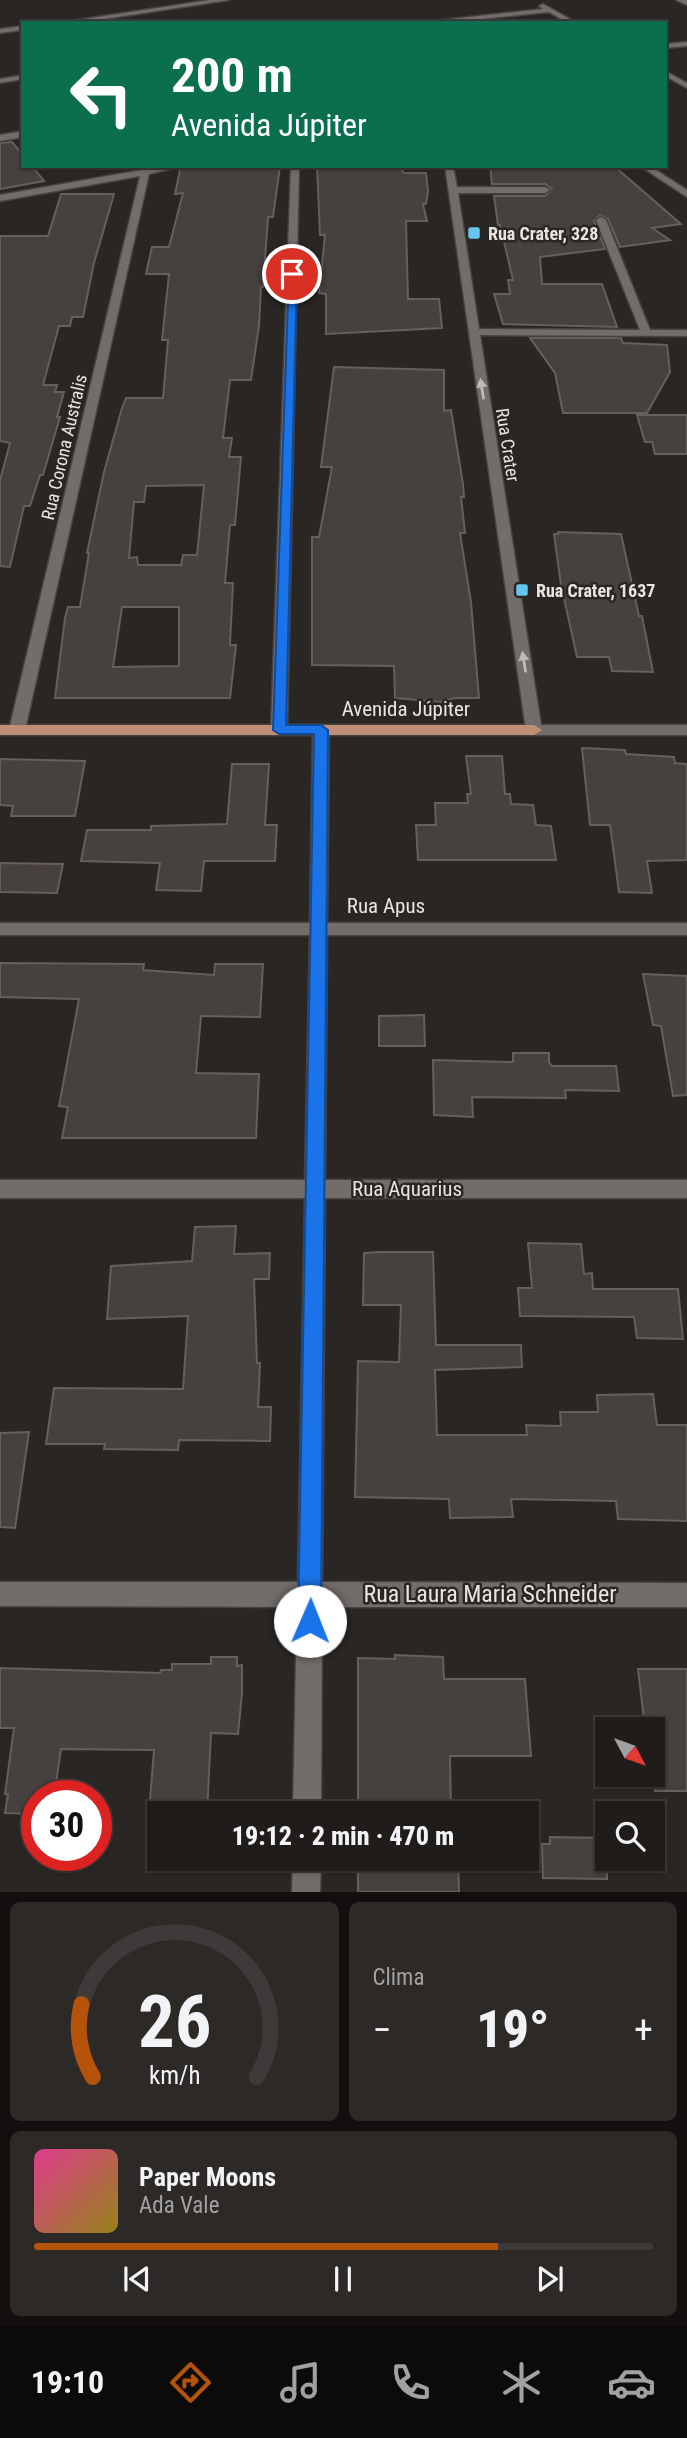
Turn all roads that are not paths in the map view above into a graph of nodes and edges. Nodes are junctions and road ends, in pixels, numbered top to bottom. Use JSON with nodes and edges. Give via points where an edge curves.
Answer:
{"nodes":[{"id":1,"x":225,"y":0,"type":"edge"},
{"id":2,"x":533,"y":0,"type":"edge"},
{"id":3,"x":680,"y":0,"type":"edge"},
{"id":4,"x":687,"y":3,"type":"edge"},
{"id":5,"x":551,"y":10,"type":"junction"},
{"id":6,"x":75,"y":21,"type":"edge"},
{"id":7,"x":438,"y":21,"type":"edge"},
{"id":8,"x":570,"y":21,"type":"edge"},
{"id":9,"x":21,"y":28,"type":"edge"},
{"id":10,"x":0,"y":31,"type":"edge"},
{"id":11,"x":687,"y":44,"type":"edge"},
{"id":12,"x":667,"y":46,"type":"edge"},
{"id":13,"x":667,"y":75,"type":"edge"},
{"id":14,"x":21,"y":77,"type":"edge"},
{"id":15,"x":0,"y":81,"type":"edge"},
{"id":16,"x":687,"y":86,"type":"edge"},
{"id":17,"x":21,"y":134,"type":"edge"},
{"id":18,"x":0,"y":138,"type":"edge"},
{"id":19,"x":168,"y":168,"type":"edge"},
{"id":20,"x":295,"y":168,"type":"edge"},
{"id":21,"x":449,"y":168,"type":"edge"},
{"id":22,"x":647,"y":168,"type":"edge"},
{"id":23,"x":145,"y":172,"type":"junction"},
{"id":24,"x":82,"y":174,"type":"dead end"},
{"id":25,"x":90,"y":182,"type":"junction"},
{"id":26,"x":453,"y":190,"type":"junction"},
{"id":27,"x":545,"y":190,"type":"dead end"},
{"id":28,"x":687,"y":194,"type":"edge"},
{"id":29,"x":0,"y":198,"type":"edge"},
{"id":30,"x":601,"y":220,"type":"dead end"},
{"id":31,"x":473,"y":332,"type":"junction"},
{"id":32,"x":646,"y":332,"type":"junction"},
{"id":33,"x":687,"y":332,"type":"edge"},
{"id":34,"x":0,"y":730,"type":"edge"},
{"id":35,"x":17,"y":730,"type":"junction"},
{"id":36,"x":279,"y":730,"type":"junction"},
{"id":37,"x":321,"y":730,"type":"junction"},
{"id":38,"x":534,"y":730,"type":"junction"},
{"id":39,"x":687,"y":730,"type":"edge"},
{"id":40,"x":0,"y":929,"type":"edge"},
{"id":41,"x":319,"y":929,"type":"junction"},
{"id":42,"x":687,"y":929,"type":"edge"},
{"id":43,"x":0,"y":1189,"type":"edge"},
{"id":44,"x":315,"y":1189,"type":"junction"},
{"id":45,"x":687,"y":1189,"type":"edge"},
{"id":46,"x":0,"y":1594,"type":"edge"},
{"id":47,"x":310,"y":1594,"type":"junction"},
{"id":48,"x":687,"y":1595,"type":"edge"},
{"id":49,"x":307,"y":1801,"type":"edge"},
{"id":50,"x":307,"y":1871,"type":"edge"},
{"id":51,"x":306,"y":1892,"type":"edge"}],
"edges":[{"from":1,"to":6,"type":"street"},
{"from":2,"to":5,"type":"street"},
{"from":3,"to":4,"type":"street"},
{"from":5,"to":7,"type":"street"},
{"from":5,"to":8,"type":"street"},
{"from":9,"to":10,"type":"street"},
{"from":11,"to":12,"type":"street"},
{"from":13,"to":16,"type":"street"},
{"from":14,"to":15,"type":"street"},
{"from":17,"to":18,"type":"street"},
{"from":19,"to":23,"type":"street"},
{"from":20,"to":36,"type":"street"},
{"from":21,"to":26,"type":"street","name":"Rua Crater"},
{"from":22,"to":28,"type":"street"},
{"from":23,"to":25,"type":"street"},
{"from":23,"to":35,"type":"street","name":"Rua Corona Australis"},
{"from":24,"to":25,"type":"street"},
{"from":25,"to":29,"type":"street"},
{"from":26,"to":27,"type":"street"},
{"from":26,"to":31,"type":"street","name":"Rua Crater"},
{"from":30,"to":32,"type":"street"},
{"from":31,"to":32,"type":"street"},
{"from":38,"to":31,"type":"street","name":"Rua Crater","one_way":true},
{"from":32,"to":33,"type":"street"},
{"from":34,"to":35,"type":"main road","name":"Avenida Júpiter"},
{"from":35,"to":36,"type":"main road","name":"Avenida Júpiter"},
{"from":36,"to":37,"type":"main road","name":"Avenida Júpiter"},
{"from":37,"to":38,"type":"main road","name":"Avenida Júpiter"},
{"from":37,"to":41,"type":"street"},
{"from":38,"to":39,"type":"street","name":"Avenida Júpiter"},
{"from":40,"to":41,"type":"street","name":"Rua Apus"},
{"from":41,"to":42,"type":"street","name":"Rua Apus"},
{"from":41,"to":44,"type":"street"},
{"from":43,"to":44,"type":"street","name":"Rua Aquarius"},
{"from":44,"to":45,"type":"street","name":"Rua Aquarius"},
{"from":44,"to":47,"type":"street"},
{"from":46,"to":47,"type":"street","name":"Rua Laura Maria Schneider"},
{"from":47,"to":48,"type":"street","name":"Rua Laura Maria Schneider"},
{"from":47,"to":49,"type":"street"},
{"from":50,"to":51,"type":"street"}]}
